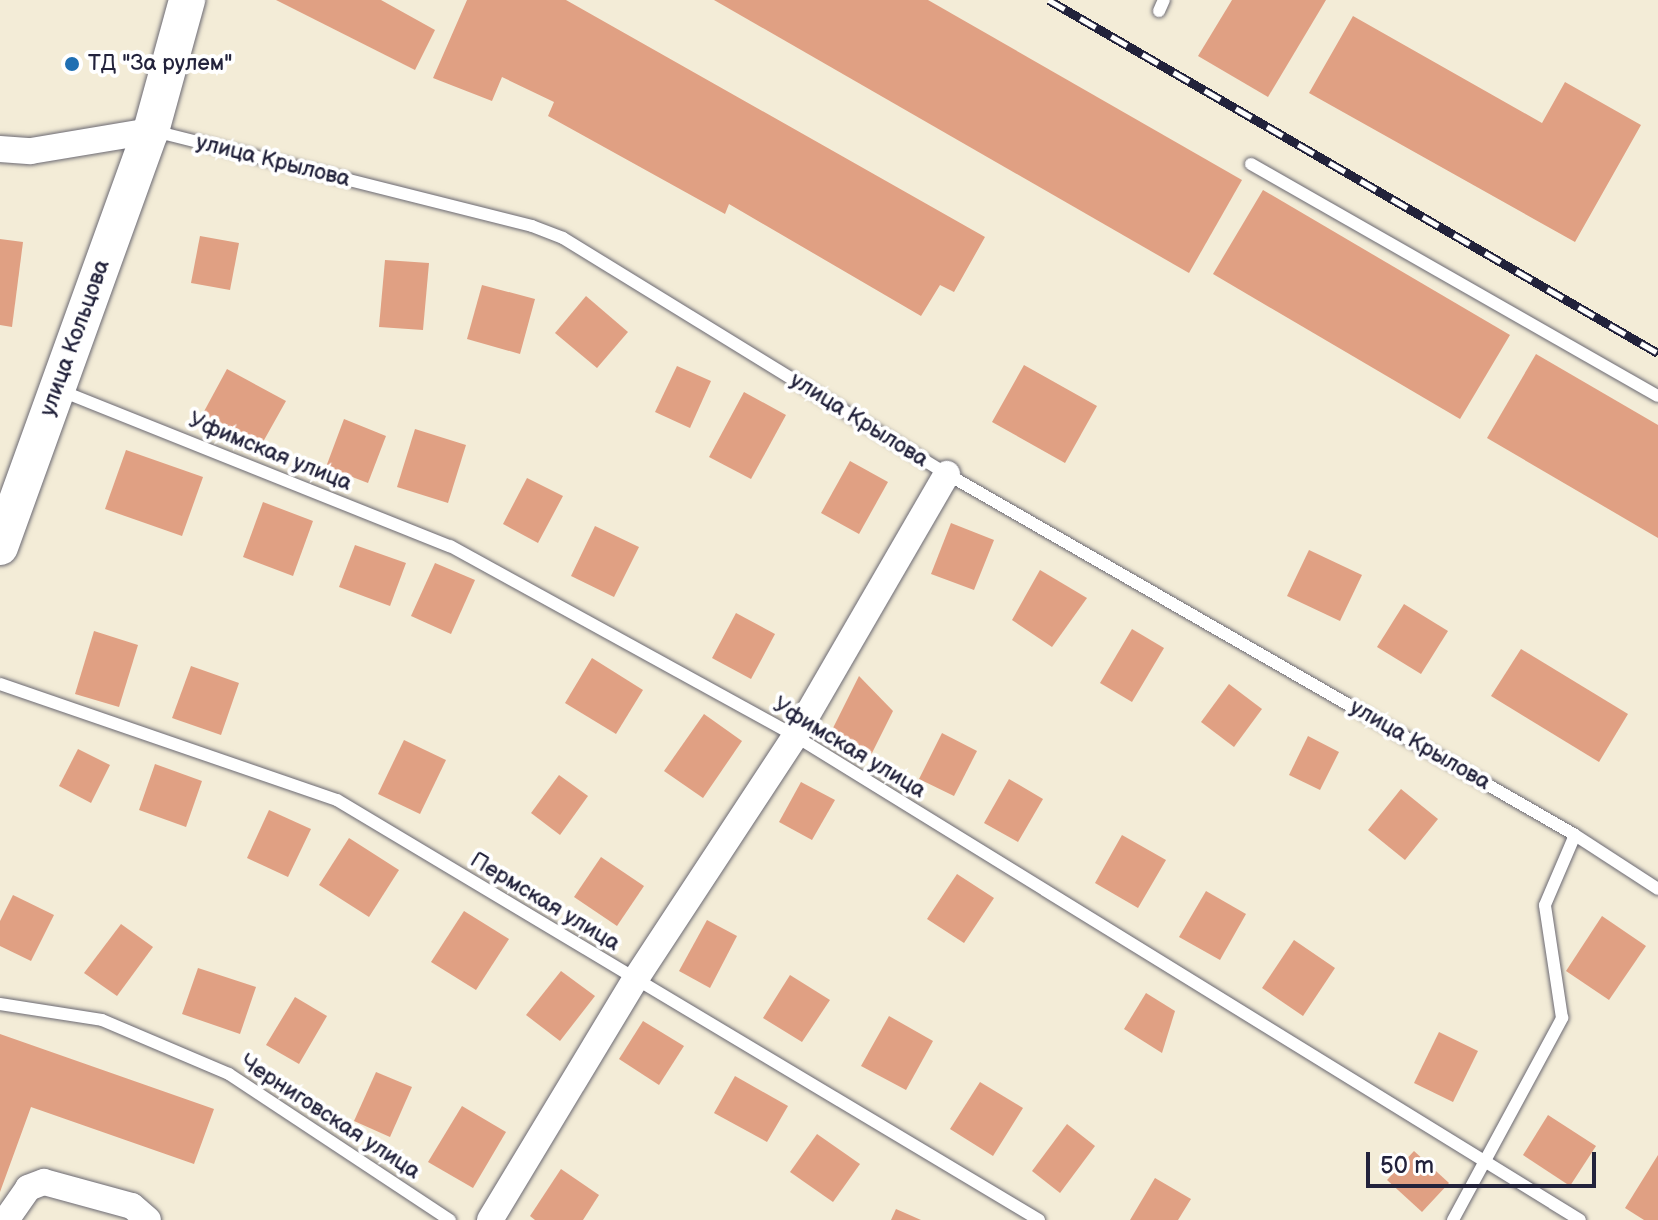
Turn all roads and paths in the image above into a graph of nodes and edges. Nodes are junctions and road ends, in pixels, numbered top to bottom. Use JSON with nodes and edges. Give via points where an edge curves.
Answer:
{"nodes":[{"id":1,"x":187,"y":0,"type":"edge"},
{"id":2,"x":151,"y":131,"type":"junction"},
{"id":3,"x":0,"y":149,"type":"edge"},
{"id":4,"x":1251,"y":164,"type":"dead end"},
{"id":5,"x":56,"y":389,"type":"junction"},
{"id":6,"x":1658,"y":396,"type":"edge"},
{"id":7,"x":947,"y":474,"type":"junction"},
{"id":8,"x":0,"y":547,"type":"edge"},
{"id":9,"x":0,"y":684,"type":"edge"},
{"id":10,"x":795,"y":736,"type":"junction"},
{"id":11,"x":1575,"y":835,"type":"junction"},
{"id":12,"x":1658,"y":889,"type":"edge"},
{"id":13,"x":635,"y":980,"type":"junction"},
{"id":14,"x":0,"y":1004,"type":"edge"},
{"id":15,"x":1484,"y":1165,"type":"junction"},
{"id":16,"x":6,"y":1220,"type":"edge"},
{"id":17,"x":148,"y":1220,"type":"edge"},
{"id":18,"x":450,"y":1220,"type":"edge"},
{"id":19,"x":490,"y":1220,"type":"edge"},
{"id":20,"x":1039,"y":1220,"type":"edge"},
{"id":21,"x":1453,"y":1220,"type":"edge"},
{"id":22,"x":1580,"y":1220,"type":"edge"}],
"edges":[{"from":1,"to":2,"type":"main road","name":"улица Кольцова"},
{"from":2,"to":3,"type":"street","name":"улица Крылова","via":[[31,151]]},
{"from":2,"to":5,"type":"main road","name":"улица Кольцова"},
{"from":2,"to":7,"type":"lane","name":"улица Крылова","via":[[563,238]]},
{"from":4,"to":6,"type":"lane"},
{"from":5,"to":8,"type":"main road","name":"улица Кольцова"},
{"from":5,"to":10,"type":"lane","name":"Уфимская улица","via":[[450,546]]},
{"from":7,"to":10,"type":"street"},
{"from":7,"to":11,"type":"lane","name":"улица Крылова"},
{"from":9,"to":13,"type":"lane","name":"Пермская улица","via":[[337,800]]},
{"from":10,"to":13,"type":"street"},
{"from":10,"to":15,"type":"lane","name":"Уфимская улица"},
{"from":11,"to":12,"type":"lane","name":"улица Крылова"},
{"from":11,"to":15,"type":"lane","via":[[1545,905],[1562,1018]]},
{"from":13,"to":19,"type":"street"},
{"from":13,"to":20,"type":"lane","name":"Пермская улица"},
{"from":14,"to":18,"type":"lane","name":"Черниговская улица","via":[[102,1020],[229,1074]]},
{"from":15,"to":21,"type":"lane"},
{"from":15,"to":22,"type":"lane","name":"Уфимская улица"},
{"from":16,"to":17,"type":"street","via":[[28,1188],[44,1182],[132,1206]]}]}
